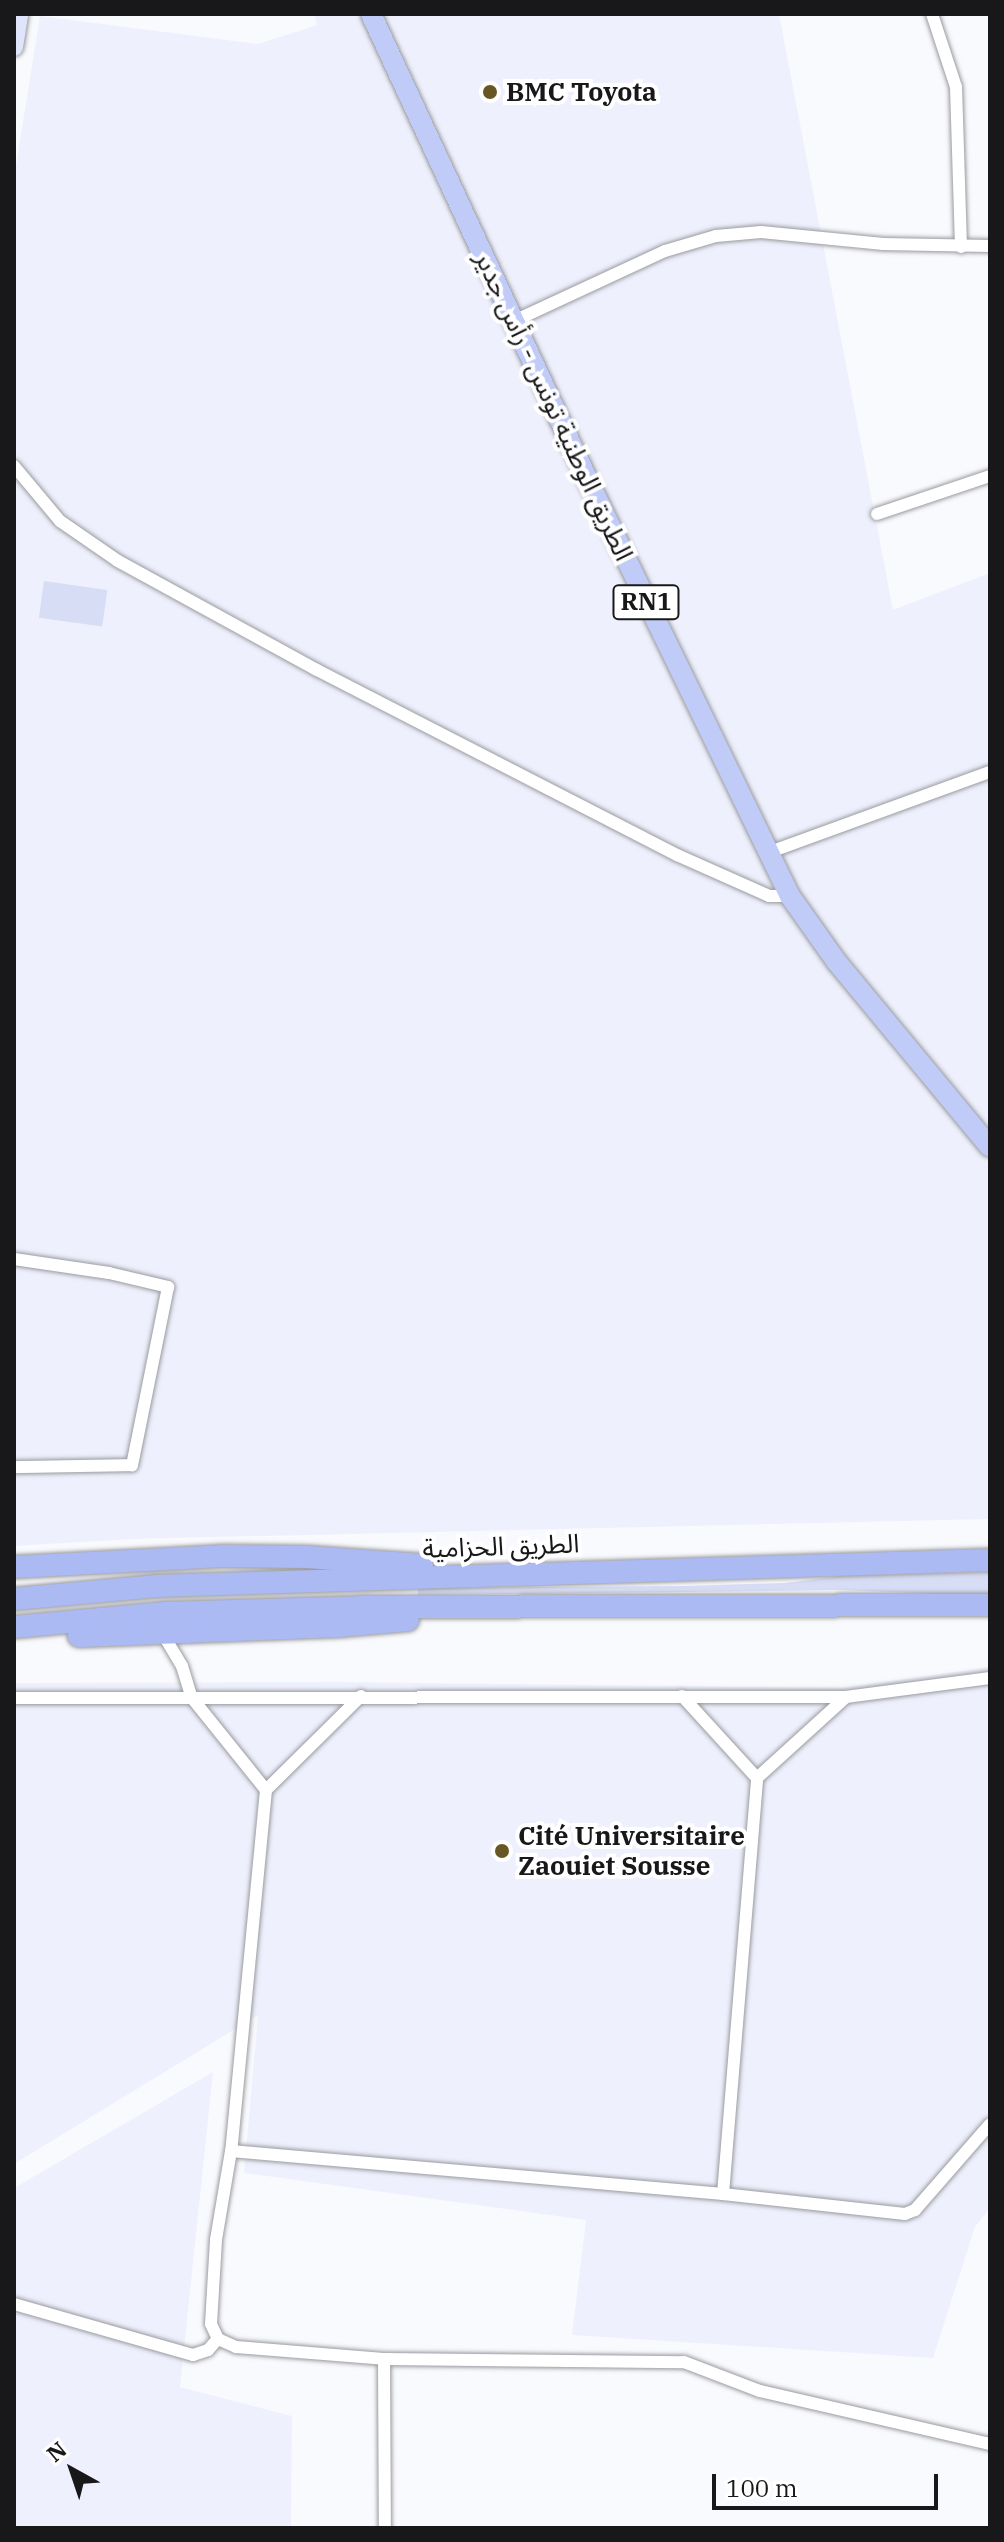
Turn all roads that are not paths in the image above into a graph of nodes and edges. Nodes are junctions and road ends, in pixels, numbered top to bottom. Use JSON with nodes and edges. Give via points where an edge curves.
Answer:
{"nodes":[{"id":1,"x":19,"y":14,"type":"edge"},
{"id":2,"x":371,"y":14,"type":"edge"},
{"id":3,"x":932,"y":14,"type":"edge"},
{"id":4,"x":14,"y":47,"type":"edge"},
{"id":5,"x":990,"y":246,"type":"edge"},
{"id":6,"x":961,"y":247,"type":"junction"},
{"id":7,"x":514,"y":321,"type":"junction"},
{"id":8,"x":14,"y":466,"type":"edge"},
{"id":9,"x":990,"y":476,"type":"edge"},
{"id":10,"x":877,"y":514,"type":"dead end"},
{"id":11,"x":990,"y":772,"type":"edge"},
{"id":12,"x":767,"y":853,"type":"junction"},
{"id":13,"x":790,"y":896,"type":"junction"},
{"id":14,"x":990,"y":1147,"type":"edge"},
{"id":15,"x":14,"y":1259,"type":"edge"},
{"id":16,"x":14,"y":1467,"type":"edge"},
{"id":17,"x":990,"y":1560,"type":"edge"},
{"id":18,"x":14,"y":1567,"type":"edge"},
{"id":19,"x":515,"y":1574,"type":"junction"},
{"id":20,"x":14,"y":1599,"type":"edge"},
{"id":21,"x":990,"y":1605,"type":"edge"},
{"id":22,"x":516,"y":1609,"type":"junction"},
{"id":23,"x":14,"y":1627,"type":"edge"},
{"id":24,"x":165,"y":1630,"type":"junction"},
{"id":25,"x":14,"y":1640,"type":"edge"},
{"id":26,"x":990,"y":1678,"type":"edge"},
{"id":27,"x":361,"y":1696,"type":"junction"},
{"id":28,"x":682,"y":1696,"type":"junction"},
{"id":29,"x":846,"y":1697,"type":"junction"},
{"id":30,"x":14,"y":1698,"type":"edge"},
{"id":31,"x":192,"y":1698,"type":"junction"},
{"id":32,"x":757,"y":1778,"type":"junction"},
{"id":33,"x":266,"y":1790,"type":"junction"},
{"id":34,"x":990,"y":2124,"type":"edge"},
{"id":35,"x":231,"y":2151,"type":"junction"},
{"id":36,"x":723,"y":2194,"type":"junction"},
{"id":37,"x":14,"y":2304,"type":"edge"},
{"id":38,"x":218,"y":2339,"type":"junction"},
{"id":39,"x":384,"y":2359,"type":"junction"},
{"id":40,"x":990,"y":2444,"type":"edge"},
{"id":41,"x":385,"y":2528,"type":"edge"}],
"edges":[{"from":1,"to":4,"type":"main road"},
{"from":2,"to":7,"type":"main road","name":"الطريق الوطنية تونس - رأس جدير","number":"RN1"},
{"from":3,"to":6,"type":"street","via":[[956,87]]},
{"from":5,"to":6,"type":"street"},
{"from":6,"to":7,"type":"street","via":[[761,232],[716,236],[665,251]]},
{"from":7,"to":12,"type":"main road","name":"الطريق الوطنية تونس - رأس جدير","number":"RN1"},
{"from":8,"to":13,"type":"street","via":[[60,521],[118,561],[677,855],[769,896]]},
{"from":9,"to":10,"type":"street"},
{"from":11,"to":12,"type":"street"},
{"from":12,"to":13,"type":"main road","name":"الطريق الوطنية تونس - رأس جدير","number":"RN1"},
{"from":13,"to":14,"type":"main road","name":"الطريق الوطنية تونس - رأس جدير","number":"RN1","via":[[844,973]]},
{"from":15,"to":16,"type":"street","via":[[168,1287],[132,1465]]},
{"from":17,"to":19,"type":"highway","name":"الطريق الحزامية"},
{"from":18,"to":19,"type":"highway","via":[[307,1557]]},
{"from":19,"to":20,"type":"highway","name":"الطريق الحزامية","via":[[157,1586]]},
{"from":21,"to":22,"type":"highway"},
{"from":22,"to":23,"type":"highway","via":[[165,1613]]},
{"from":22,"to":24,"type":"highway","via":[[338,1626]]},
{"from":24,"to":25,"type":"highway"},
{"from":24,"to":31,"type":"street"},
{"from":26,"to":29,"type":"street"},
{"from":27,"to":28,"type":"street"},
{"from":27,"to":31,"type":"street"},
{"from":27,"to":33,"type":"street"},
{"from":28,"to":29,"type":"street"},
{"from":28,"to":32,"type":"street"},
{"from":29,"to":32,"type":"street"},
{"from":30,"to":31,"type":"street"},
{"from":31,"to":33,"type":"street"},
{"from":32,"to":36,"type":"street"},
{"from":33,"to":35,"type":"street"},
{"from":34,"to":36,"type":"street","via":[[915,2210],[905,2214]]},
{"from":35,"to":36,"type":"street"},
{"from":35,"to":38,"type":"street","via":[[213,2282],[211,2324]]},
{"from":37,"to":38,"type":"street","via":[[193,2355]]},
{"from":38,"to":39,"type":"street","via":[[236,2347]]},
{"from":39,"to":40,"type":"street","via":[[684,2362],[760,2391]]},
{"from":39,"to":41,"type":"street"}]}
